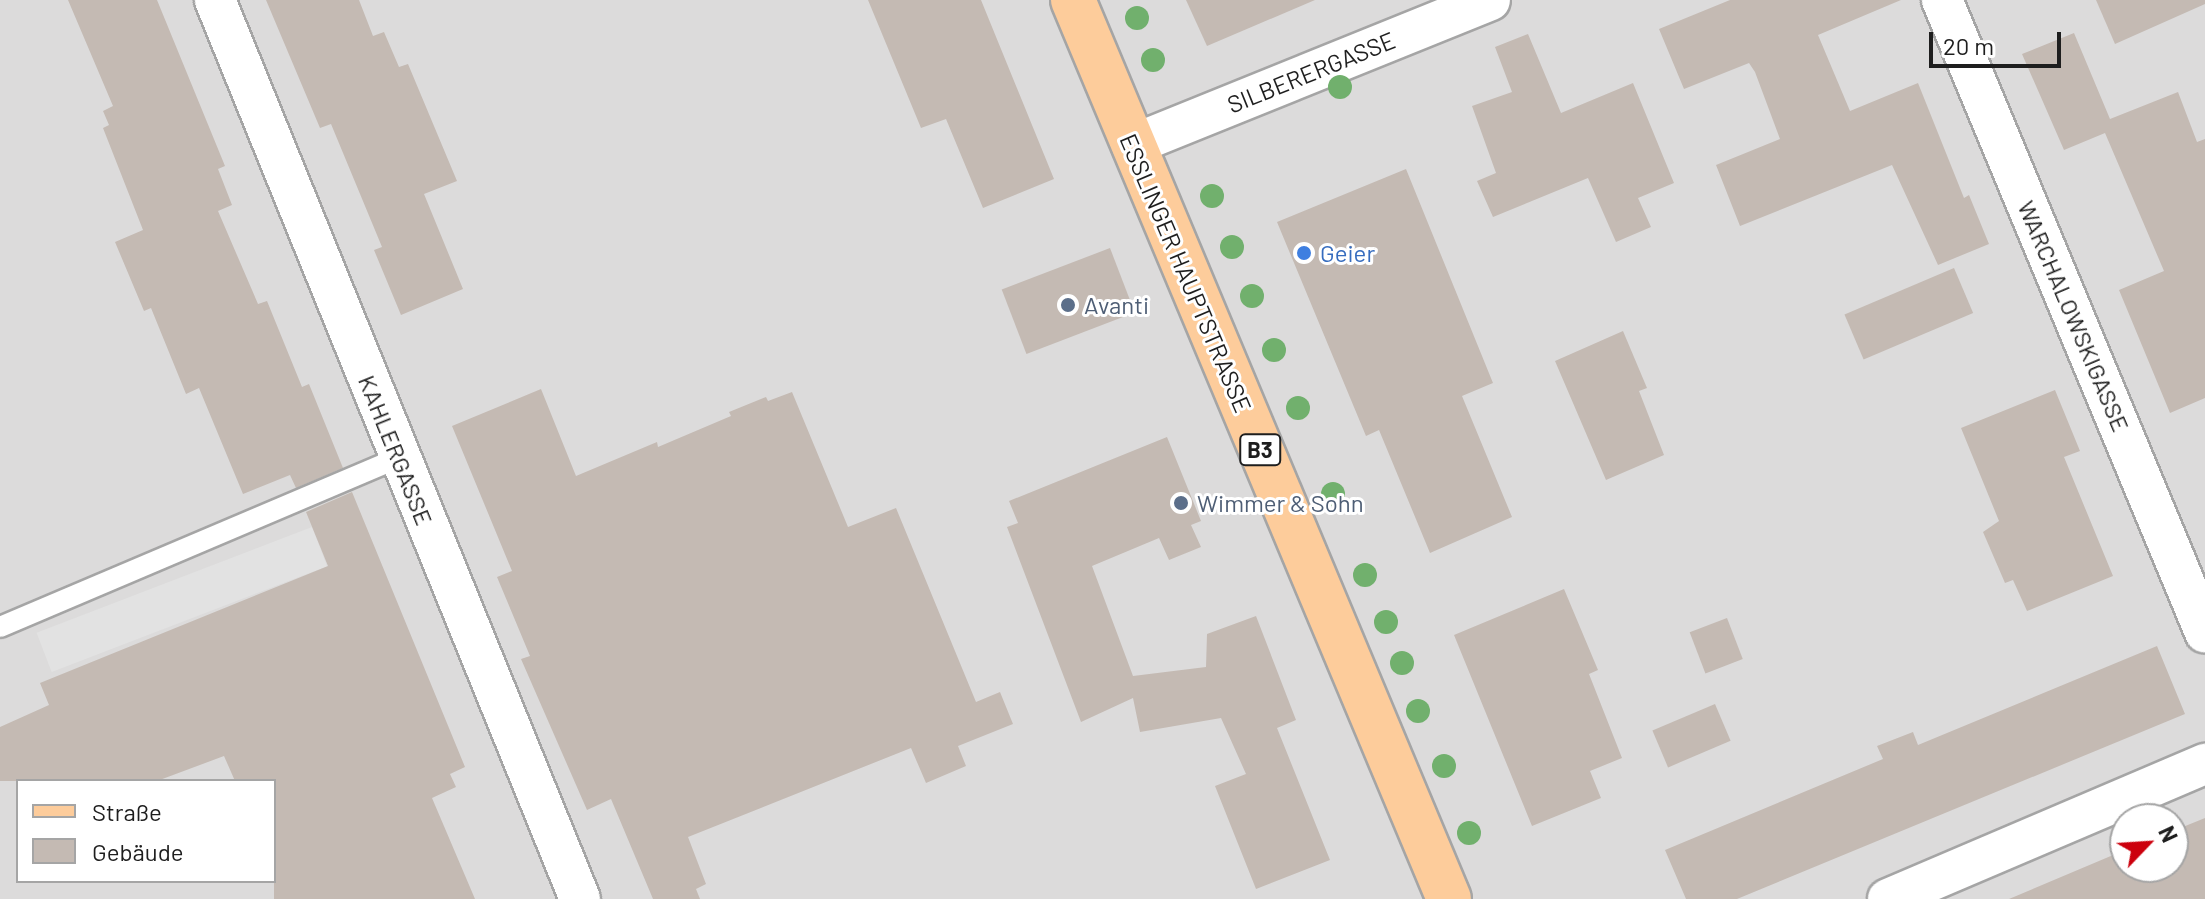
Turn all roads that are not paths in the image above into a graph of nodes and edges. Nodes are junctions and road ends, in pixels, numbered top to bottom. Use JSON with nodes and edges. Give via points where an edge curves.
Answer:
{"nodes":[{"id":1,"x":215,"y":0,"type":"edge"},
{"id":2,"x":1073,"y":0,"type":"edge"},
{"id":3,"x":1490,"y":0,"type":"edge"},
{"id":4,"x":1942,"y":0,"type":"edge"},
{"id":5,"x":1132,"y":145,"type":"junction"},
{"id":6,"x":399,"y":458,"type":"junction"},
{"id":7,"x":0,"y":627,"type":"edge"},
{"id":8,"x":2205,"y":632,"type":"edge"},
{"id":9,"x":2205,"y":764,"type":"edge"},
{"id":10,"x":580,"y":899,"type":"edge"},
{"id":11,"x":1449,"y":899,"type":"edge"},
{"id":12,"x":1888,"y":899,"type":"edge"}],
"edges":[{"from":1,"to":6,"type":"street","name":"KAHLERGASSE"},
{"from":2,"to":5,"type":"main road","name":"ESSLINGER HAUPTSTRASSE","number":"B3"},
{"from":3,"to":5,"type":"street","name":"SILBERERGASSE"},
{"from":4,"to":8,"type":"street","name":"WARCHALOWSKIGASSE"},
{"from":5,"to":11,"type":"main road","name":"ESSLINGER HAUPTSTRASSE","number":"B3"},
{"from":6,"to":7,"type":"lane"},
{"from":6,"to":10,"type":"street","name":"KAHLERGASSE"},
{"from":9,"to":12,"type":"street"}]}
